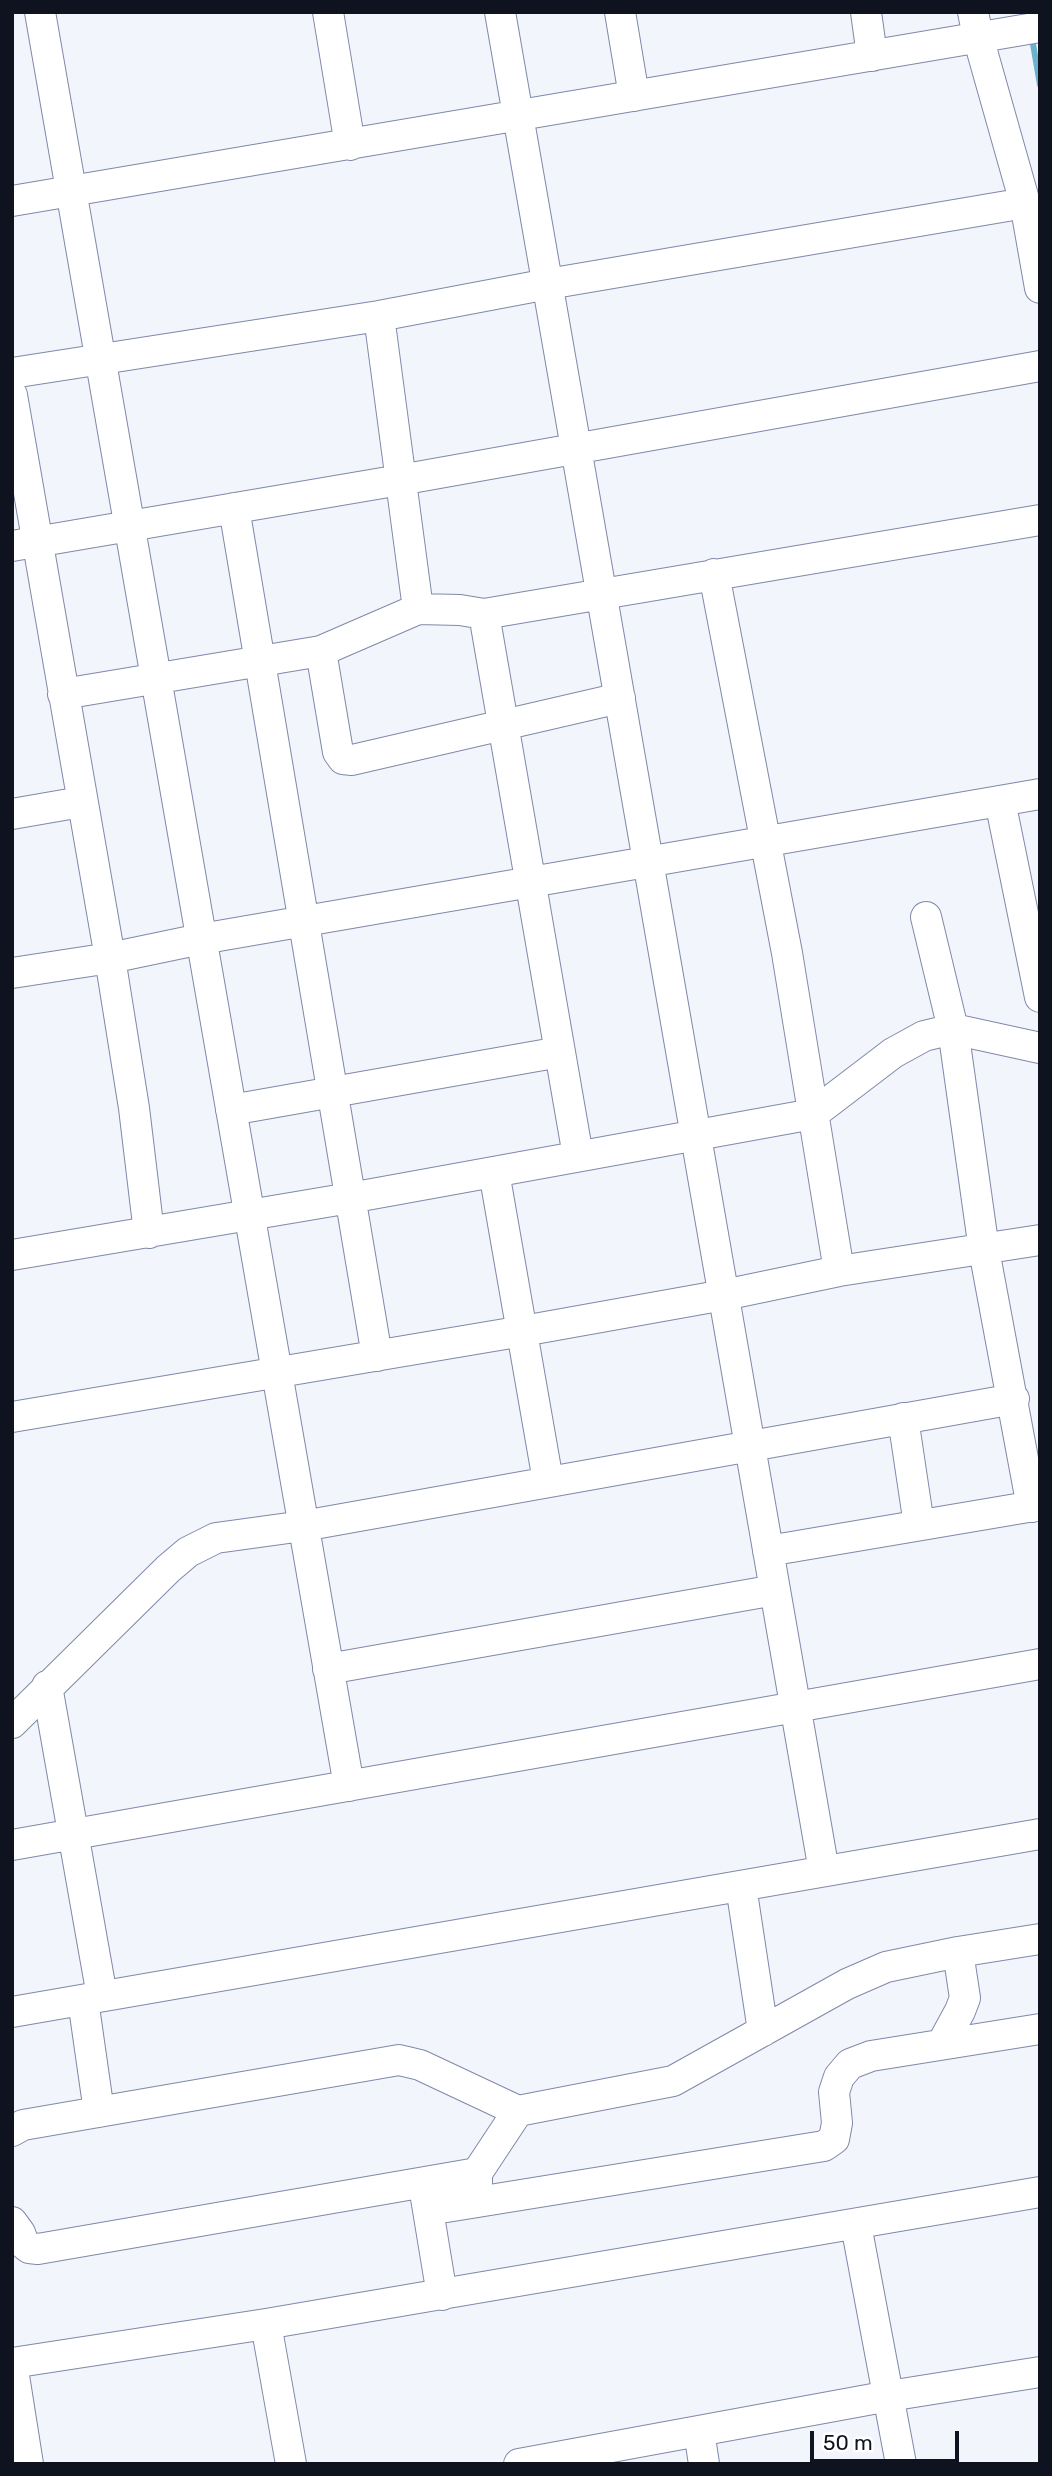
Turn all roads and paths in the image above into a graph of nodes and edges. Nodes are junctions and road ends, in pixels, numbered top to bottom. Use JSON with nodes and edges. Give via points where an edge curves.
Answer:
{"nodes":[{"id":1,"x":40,"y":12,"type":"edge"},
{"id":2,"x":328,"y":12,"type":"edge"},
{"id":3,"x":500,"y":12,"type":"edge"},
{"id":4,"x":620,"y":12,"type":"edge"},
{"id":5,"x":866,"y":12,"type":"edge"},
{"id":6,"x":976,"y":25,"type":"edge"},
{"id":7,"x":1040,"y":27,"type":"edge"},
{"id":8,"x":872,"y":56,"type":"junction"},
{"id":9,"x":634,"y":96,"type":"junction"},
{"id":10,"x":519,"y":116,"type":"junction"},
{"id":11,"x":350,"y":145,"type":"junction"},
{"id":12,"x":71,"y":192,"type":"junction"},
{"id":13,"x":12,"y":201,"type":"edge"},
{"id":14,"x":1026,"y":203,"type":"junction"},
{"id":15,"x":1039,"y":278,"type":"edge"},
{"id":16,"x":548,"y":284,"type":"junction"},
{"id":17,"x":379,"y":316,"type":"junction"},
{"id":18,"x":100,"y":359,"type":"junction"},
{"id":19,"x":1040,"y":366,"type":"edge"},
{"id":20,"x":12,"y":373,"type":"edge"},
{"id":21,"x":12,"y":396,"type":"edge"},
{"id":22,"x":576,"y":447,"type":"junction"},
{"id":23,"x":400,"y":480,"type":"junction"},
{"id":24,"x":234,"y":508,"type":"junction"},
{"id":25,"x":1040,"y":520,"type":"edge"},
{"id":26,"x":129,"y":526,"type":"junction"},
{"id":27,"x":25,"y":543,"type":"edge"},
{"id":28,"x":714,"y":574,"type":"junction"},
{"id":29,"x":602,"y":594,"type":"junction"},
{"id":30,"x":418,"y":609,"type":"junction"},
{"id":31,"x":484,"y":614,"type":"junction"},
{"id":32,"x":321,"y":651,"type":"junction"},
{"id":33,"x":260,"y":662,"type":"junction"},
{"id":34,"x":156,"y":679,"type":"junction"},
{"id":35,"x":63,"y":694,"type":"junction"},
{"id":36,"x":620,"y":698,"type":"junction"},
{"id":37,"x":504,"y":726,"type":"junction"},
{"id":38,"x":1040,"y":794,"type":"edge"},
{"id":39,"x":1000,"y":801,"type":"junction"},
{"id":40,"x":81,"y":802,"type":"junction"},
{"id":41,"x":12,"y":814,"type":"edge"},
{"id":42,"x":766,"y":842,"type":"junction"},
{"id":43,"x":648,"y":861,"type":"junction"},
{"id":44,"x":530,"y":882,"type":"junction"},
{"id":45,"x":926,"y":917,"type":"dead end"},
{"id":46,"x":304,"y":922,"type":"junction"},
{"id":47,"x":201,"y":939,"type":"junction"},
{"id":48,"x":110,"y":958,"type":"junction"},
{"id":49,"x":12,"y":972,"type":"edge"},
{"id":50,"x":1040,"y":997,"type":"edge"},
{"id":51,"x":953,"y":1029,"type":"junction"},
{"id":52,"x":1040,"y":1048,"type":"edge"},
{"id":53,"x":560,"y":1052,"type":"junction"},
{"id":54,"x":332,"y":1093,"type":"junction"},
{"id":55,"x":231,"y":1110,"type":"junction"},
{"id":56,"x":813,"y":1114,"type":"junction"},
{"id":57,"x":696,"y":1135,"type":"junction"},
{"id":58,"x":578,"y":1156,"type":"junction"},
{"id":59,"x":494,"y":1172,"type":"junction"},
{"id":60,"x":350,"y":1198,"type":"junction"},
{"id":61,"x":249,"y":1215,"type":"junction"},
{"id":62,"x":149,"y":1233,"type":"junction"},
{"id":63,"x":1040,"y":1240,"type":"edge"},
{"id":64,"x":984,"y":1250,"type":"junction"},
{"id":65,"x":12,"y":1255,"type":"edge"},
{"id":66,"x":839,"y":1271,"type":"junction"},
{"id":67,"x":724,"y":1295,"type":"junction"},
{"id":68,"x":523,"y":1331,"type":"junction"},
{"id":69,"x":377,"y":1356,"type":"junction"},
{"id":70,"x":277,"y":1373,"type":"junction"},
{"id":71,"x":1014,"y":1399,"type":"junction"},
{"id":72,"x":12,"y":1417,"type":"edge"},
{"id":73,"x":903,"y":1418,"type":"junction"},
{"id":74,"x":750,"y":1446,"type":"junction"},
{"id":75,"x":548,"y":1482,"type":"junction"},
{"id":76,"x":1036,"y":1506,"type":"edge"},
{"id":77,"x":303,"y":1525,"type":"junction"},
{"id":78,"x":919,"y":1525,"type":"junction"},
{"id":79,"x":768,"y":1551,"type":"junction"},
{"id":80,"x":775,"y":1590,"type":"junction"},
{"id":81,"x":1040,"y":1664,"type":"edge"},
{"id":82,"x":328,"y":1669,"type":"junction"},
{"id":83,"x":47,"y":1686,"type":"junction"},
{"id":84,"x":796,"y":1707,"type":"junction"},
{"id":85,"x":12,"y":1723,"type":"edge"},
{"id":86,"x":349,"y":1786,"type":"junction"},
{"id":87,"x":74,"y":1834,"type":"junction"},
{"id":88,"x":1040,"y":1834,"type":"edge"},
{"id":89,"x":12,"y":1845,"type":"edge"},
{"id":90,"x":824,"y":1871,"type":"junction"},
{"id":91,"x":741,"y":1886,"type":"junction"},
{"id":92,"x":1040,"y":1938,"type":"edge"},
{"id":93,"x":958,"y":1952,"type":"junction"},
{"id":94,"x":93,"y":1998,"type":"junction"},
{"id":95,"x":12,"y":2012,"type":"edge"},
{"id":96,"x":1040,"y":2029,"type":"edge"},
{"id":97,"x":763,"y":2031,"type":"junction"},
{"id":98,"x":942,"y":2044,"type":"junction"},
{"id":99,"x":518,"y":2111,"type":"junction"},
{"id":100,"x":99,"y":2112,"type":"junction"},
{"id":101,"x":12,"y":2132,"type":"edge"},
{"id":102,"x":477,"y":2173,"type":"junction"},
{"id":103,"x":423,"y":2181,"type":"junction"},
{"id":104,"x":1040,"y":2192,"type":"edge"},
{"id":105,"x":478,"y":2202,"type":"junction"},
{"id":106,"x":428,"y":2210,"type":"junction"},
{"id":107,"x":12,"y":2222,"type":"edge"},
{"id":108,"x":856,"y":2225,"type":"junction"},
{"id":109,"x":442,"y":2295,"type":"junction"},
{"id":110,"x":266,"y":2324,"type":"junction"},
{"id":111,"x":12,"y":2362,"type":"edge"},
{"id":112,"x":1040,"y":2372,"type":"edge"},
{"id":113,"x":889,"y":2396,"type":"junction"},
{"id":114,"x":699,"y":2431,"type":"junction"},
{"id":115,"x":28,"y":2464,"type":"edge"},
{"id":116,"x":291,"y":2464,"type":"edge"},
{"id":117,"x":519,"y":2464,"type":"edge"},
{"id":118,"x":704,"y":2464,"type":"edge"},
{"id":119,"x":901,"y":2464,"type":"edge"}],
"edges":[{"from":1,"to":12,"type":"street"},
{"from":2,"to":11,"type":"street"},
{"from":3,"to":10,"type":"street"},
{"from":4,"to":9,"type":"street"},
{"from":5,"to":8,"type":"street"},
{"from":6,"to":7,"type":"street"},
{"from":6,"to":8,"type":"street"},
{"from":6,"to":14,"type":"street"},
{"from":8,"to":9,"type":"street"},
{"from":9,"to":10,"type":"street"},
{"from":10,"to":11,"type":"street"},
{"from":10,"to":16,"type":"street"},
{"from":11,"to":12,"type":"street"},
{"from":12,"to":13,"type":"street"},
{"from":12,"to":18,"type":"street"},
{"from":14,"to":15,"type":"street"},
{"from":14,"to":16,"type":"street"},
{"from":16,"to":17,"type":"street"},
{"from":16,"to":22,"type":"street"},
{"from":17,"to":18,"type":"street"},
{"from":17,"to":23,"type":"street"},
{"from":18,"to":20,"type":"street"},
{"from":18,"to":26,"type":"street"},
{"from":19,"to":22,"type":"street"},
{"from":21,"to":27,"type":"street"},
{"from":22,"to":23,"type":"street"},
{"from":22,"to":29,"type":"street"},
{"from":23,"to":24,"type":"street"},
{"from":23,"to":30,"type":"street"},
{"from":24,"to":26,"type":"street"},
{"from":24,"to":33,"type":"street"},
{"from":25,"to":28,"type":"street"},
{"from":26,"to":27,"type":"street"},
{"from":26,"to":34,"type":"street"},
{"from":27,"to":35,"type":"street"},
{"from":28,"to":29,"type":"street"},
{"from":28,"to":42,"type":"street"},
{"from":29,"to":31,"type":"street"},
{"from":29,"to":36,"type":"street"},
{"from":30,"to":31,"type":"street"},
{"from":30,"to":32,"type":"street"},
{"from":31,"to":37,"type":"street"},
{"from":32,"to":33,"type":"street"},
{"from":32,"to":37,"type":"street","via":[[338,752],[343,759]]},
{"from":33,"to":34,"type":"street"},
{"from":33,"to":46,"type":"street"},
{"from":34,"to":35,"type":"street"},
{"from":34,"to":47,"type":"street"},
{"from":35,"to":40,"type":"street"},
{"from":36,"to":37,"type":"street"},
{"from":36,"to":43,"type":"street"},
{"from":37,"to":44,"type":"street"},
{"from":38,"to":39,"type":"street"},
{"from":39,"to":42,"type":"street"},
{"from":39,"to":50,"type":"street"},
{"from":40,"to":41,"type":"street"},
{"from":40,"to":48,"type":"street"},
{"from":42,"to":43,"type":"street"},
{"from":42,"to":56,"type":"street"},
{"from":43,"to":44,"type":"street"},
{"from":43,"to":57,"type":"street"},
{"from":44,"to":46,"type":"street"},
{"from":44,"to":53,"type":"street"},
{"from":45,"to":51,"type":"street"},
{"from":46,"to":47,"type":"street"},
{"from":46,"to":54,"type":"street"},
{"from":47,"to":48,"type":"street"},
{"from":47,"to":55,"type":"street"},
{"from":48,"to":49,"type":"street"},
{"from":48,"to":62,"type":"street"},
{"from":51,"to":52,"type":"street"},
{"from":51,"to":56,"type":"street","via":[[893,1053]]},
{"from":51,"to":64,"type":"street"},
{"from":53,"to":54,"type":"street"},
{"from":53,"to":58,"type":"street"},
{"from":54,"to":55,"type":"street"},
{"from":54,"to":60,"type":"street"},
{"from":55,"to":61,"type":"street"},
{"from":56,"to":57,"type":"street"},
{"from":56,"to":66,"type":"street"},
{"from":57,"to":58,"type":"street"},
{"from":57,"to":67,"type":"street"},
{"from":58,"to":59,"type":"street"},
{"from":59,"to":60,"type":"street"},
{"from":59,"to":68,"type":"street"},
{"from":60,"to":61,"type":"street"},
{"from":60,"to":69,"type":"street"},
{"from":61,"to":62,"type":"street"},
{"from":61,"to":70,"type":"street"},
{"from":62,"to":65,"type":"street"},
{"from":63,"to":64,"type":"street"},
{"from":64,"to":66,"type":"street"},
{"from":64,"to":71,"type":"street"},
{"from":66,"to":67,"type":"street"},
{"from":67,"to":68,"type":"street"},
{"from":67,"to":74,"type":"street"},
{"from":68,"to":69,"type":"street"},
{"from":68,"to":75,"type":"street"},
{"from":69,"to":70,"type":"street"},
{"from":70,"to":72,"type":"street"},
{"from":70,"to":77,"type":"street"},
{"from":71,"to":73,"type":"street"},
{"from":71,"to":76,"type":"street"},
{"from":73,"to":74,"type":"street"},
{"from":73,"to":78,"type":"street"},
{"from":74,"to":75,"type":"street"},
{"from":74,"to":79,"type":"street"},
{"from":75,"to":77,"type":"street"},
{"from":76,"to":78,"type":"street"},
{"from":77,"to":82,"type":"street"},
{"from":77,"to":83,"type":"street","via":[[216,1538],[188,1552]]},
{"from":78,"to":79,"type":"street"},
{"from":79,"to":80,"type":"street"},
{"from":80,"to":82,"type":"street"},
{"from":80,"to":84,"type":"street"},
{"from":81,"to":84,"type":"street"},
{"from":82,"to":86,"type":"street"},
{"from":83,"to":85,"type":"street"},
{"from":83,"to":87,"type":"street"},
{"from":84,"to":86,"type":"street"},
{"from":84,"to":90,"type":"street"},
{"from":86,"to":87,"type":"street"},
{"from":87,"to":89,"type":"street"},
{"from":87,"to":94,"type":"street"},
{"from":88,"to":90,"type":"street"},
{"from":90,"to":91,"type":"street"},
{"from":91,"to":94,"type":"street"},
{"from":91,"to":97,"type":"street"},
{"from":92,"to":93,"type":"street"},
{"from":93,"to":97,"type":"street","via":[[867,1975]]},
{"from":93,"to":98,"type":"street","via":[[965,1998]]},
{"from":94,"to":95,"type":"street"},
{"from":94,"to":100,"type":"street"},
{"from":96,"to":98,"type":"street"},
{"from":97,"to":99,"type":"street","via":[[673,2081]]},
{"from":98,"to":105,"type":"street","via":[[850,2064],[834,2092],[834,2138],[824,2146]]},
{"from":99,"to":100,"type":"street","via":[[420,2065],[399,2060]]},
{"from":99,"to":102,"type":"street"},
{"from":100,"to":101,"type":"street","via":[[23,2125]]},
{"from":102,"to":103,"type":"street"},
{"from":102,"to":105,"type":"street"},
{"from":103,"to":106,"type":"street"},
{"from":103,"to":107,"type":"street","via":[[38,2249],[24,2244]]},
{"from":104,"to":108,"type":"street"},
{"from":105,"to":106,"type":"street"},
{"from":106,"to":109,"type":"street"},
{"from":108,"to":109,"type":"street"},
{"from":108,"to":113,"type":"street"},
{"from":109,"to":110,"type":"street"},
{"from":110,"to":111,"type":"street"},
{"from":110,"to":116,"type":"street"},
{"from":111,"to":115,"type":"street"},
{"from":112,"to":113,"type":"street"},
{"from":113,"to":114,"type":"street"},
{"from":113,"to":119,"type":"street"},
{"from":114,"to":117,"type":"street"},
{"from":114,"to":118,"type":"street"}]}
